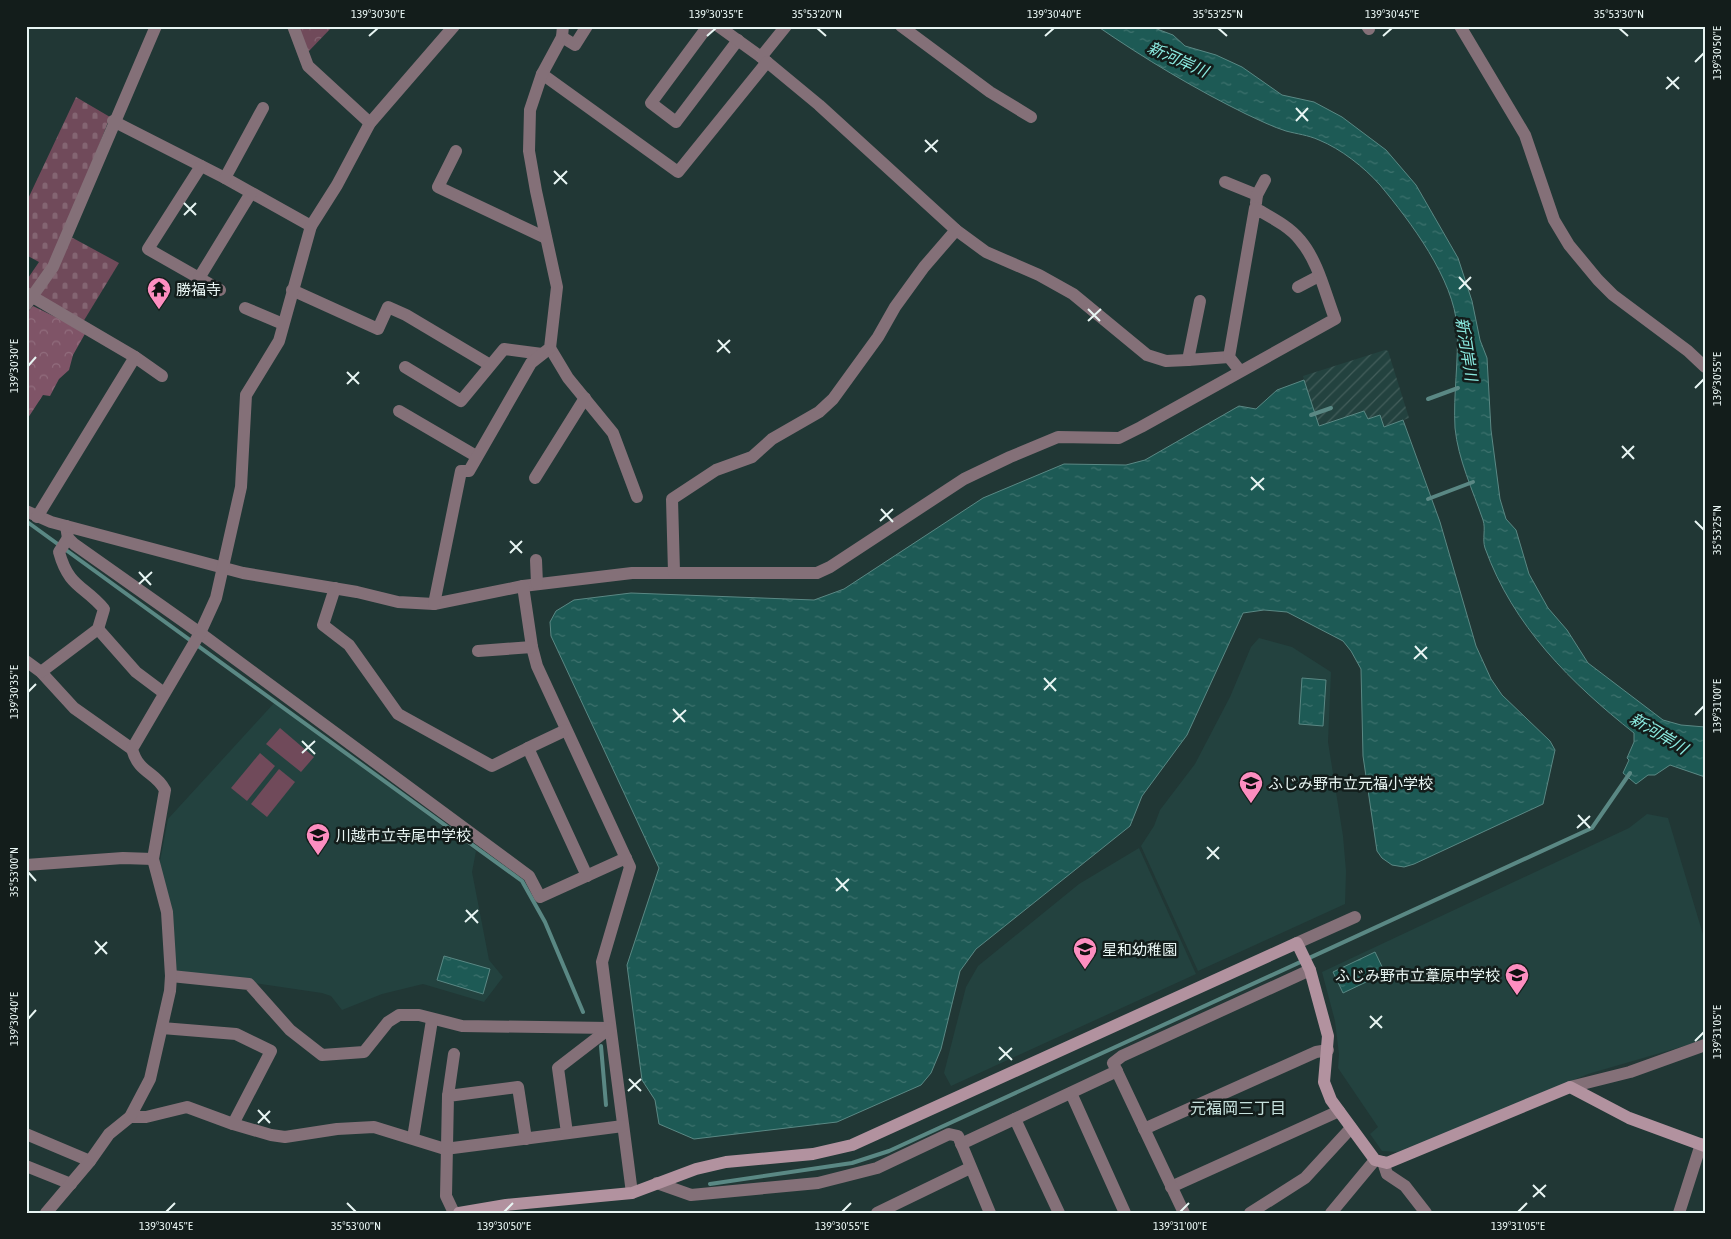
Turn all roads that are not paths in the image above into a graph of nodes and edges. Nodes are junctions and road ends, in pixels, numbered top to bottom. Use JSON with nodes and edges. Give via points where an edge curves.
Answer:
{"nodes":[{"id":1,"x":156,"y":26,"type":"edge"},
{"id":2,"x":293,"y":26,"type":"edge"},
{"id":3,"x":454,"y":26,"type":"edge"},
{"id":4,"x":587,"y":26,"type":"edge"},
{"id":5,"x":708,"y":26,"type":"edge"},
{"id":6,"x":718,"y":26,"type":"edge"},
{"id":7,"x":786,"y":26,"type":"edge"},
{"id":8,"x":901,"y":26,"type":"edge"},
{"id":9,"x":1460,"y":26,"type":"edge"},
{"id":10,"x":563,"y":32,"type":"edge"},
{"id":11,"x":738,"y":40,"type":"junction"},
{"id":12,"x":764,"y":59,"type":"junction"},
{"id":13,"x":542,"y":74,"type":"junction"},
{"id":14,"x":263,"y":108,"type":"dead end"},
{"id":15,"x":1031,"y":118,"type":"dead end"},
{"id":16,"x":114,"y":121,"type":"junction"},
{"id":17,"x":370,"y":123,"type":"junction"},
{"id":18,"x":456,"y":151,"type":"dead end"},
{"id":19,"x":201,"y":166,"type":"junction"},
{"id":20,"x":225,"y":178,"type":"junction"},
{"id":21,"x":1265,"y":180,"type":"dead end"},
{"id":22,"x":1225,"y":182,"type":"dead end"},
{"id":23,"x":251,"y":193,"type":"junction"},
{"id":24,"x":1257,"y":195,"type":"junction"},
{"id":25,"x":1255,"y":208,"type":"junction"},
{"id":26,"x":310,"y":226,"type":"junction"},
{"id":27,"x":956,"y":230,"type":"junction"},
{"id":28,"x":546,"y":238,"type":"junction"},
{"id":29,"x":1319,"y":276,"type":"junction"},
{"id":30,"x":199,"y":278,"type":"junction"},
{"id":31,"x":1298,"y":287,"type":"dead end"},
{"id":32,"x":220,"y":290,"type":"dead end"},
{"id":33,"x":292,"y":290,"type":"junction"},
{"id":34,"x":28,"y":298,"type":"edge"},
{"id":35,"x":1200,"y":301,"type":"dead end"},
{"id":36,"x":245,"y":308,"type":"dead end"},
{"id":37,"x":283,"y":324,"type":"junction"},
{"id":38,"x":546,"y":351,"type":"junction"},
{"id":39,"x":135,"y":357,"type":"junction"},
{"id":40,"x":1229,"y":357,"type":"junction"},
{"id":41,"x":1188,"y":360,"type":"junction"},
{"id":42,"x":490,"y":365,"type":"junction"},
{"id":43,"x":1705,"y":366,"type":"edge"},
{"id":44,"x":405,"y":367,"type":"dead end"},
{"id":45,"x":1240,"y":371,"type":"junction"},
{"id":46,"x":162,"y":376,"type":"dead end"},
{"id":47,"x":586,"y":398,"type":"junction"},
{"id":48,"x":399,"y":411,"type":"dead end"},
{"id":49,"x":476,"y":456,"type":"junction"},
{"id":50,"x":535,"y":478,"type":"dead end"},
{"id":51,"x":637,"y":497,"type":"dead end"},
{"id":52,"x":32,"y":514,"type":"edge"},
{"id":53,"x":67,"y":532,"type":"junction"},
{"id":54,"x":536,"y":560,"type":"dead end"},
{"id":55,"x":223,"y":568,"type":"junction"},
{"id":56,"x":674,"y":572,"type":"junction"},
{"id":57,"x":537,"y":584,"type":"junction"},
{"id":58,"x":523,"y":586,"type":"junction"},
{"id":59,"x":335,"y":588,"type":"junction"},
{"id":60,"x":434,"y":604,"type":"junction"},
{"id":61,"x":98,"y":628,"type":"junction"},
{"id":62,"x":200,"y":633,"type":"junction"},
{"id":63,"x":532,"y":647,"type":"junction"},
{"id":64,"x":478,"y":651,"type":"dead end"},
{"id":65,"x":26,"y":661,"type":"edge"},
{"id":66,"x":41,"y":672,"type":"junction"},
{"id":67,"x":164,"y":693,"type":"junction"},
{"id":68,"x":566,"y":730,"type":"junction"},
{"id":69,"x":528,"y":748,"type":"junction"},
{"id":70,"x":132,"y":749,"type":"junction"},
{"id":71,"x":626,"y":858,"type":"junction"},
{"id":72,"x":153,"y":859,"type":"junction"},
{"id":73,"x":26,"y":865,"type":"edge"},
{"id":74,"x":586,"y":876,"type":"junction"},
{"id":75,"x":1355,"y":917,"type":"dead end"},
{"id":76,"x":1297,"y":943,"type":"junction"},
{"id":77,"x":1310,"y":970,"type":"junction"},
{"id":78,"x":171,"y":976,"type":"junction"},
{"id":79,"x":432,"y":1020,"type":"junction"},
{"id":80,"x":162,"y":1028,"type":"junction"},
{"id":81,"x":610,"y":1028,"type":"junction"},
{"id":82,"x":1705,"y":1044,"type":"edge"},
{"id":83,"x":1328,"y":1050,"type":"junction"},
{"id":84,"x":454,"y":1054,"type":"dead end"},
{"id":85,"x":1117,"y":1071,"type":"junction"},
{"id":86,"x":1570,"y":1086,"type":"junction"},
{"id":87,"x":1071,"y":1093,"type":"junction"},
{"id":88,"x":448,"y":1096,"type":"junction"},
{"id":89,"x":1339,"y":1111,"type":"junction"},
{"id":90,"x":130,"y":1117,"type":"junction"},
{"id":91,"x":1015,"y":1119,"type":"junction"},
{"id":92,"x":233,"y":1124,"type":"junction"},
{"id":93,"x":623,"y":1126,"type":"junction"},
{"id":94,"x":1351,"y":1128,"type":"junction"},
{"id":95,"x":1144,"y":1129,"type":"junction"},
{"id":96,"x":567,"y":1133,"type":"junction"},
{"id":97,"x":26,"y":1134,"type":"edge"},
{"id":98,"x":413,"y":1138,"type":"junction"},
{"id":99,"x":526,"y":1139,"type":"junction"},
{"id":100,"x":961,"y":1144,"type":"junction"},
{"id":101,"x":1703,"y":1145,"type":"edge"},
{"id":102,"x":445,"y":1150,"type":"junction"},
{"id":103,"x":90,"y":1161,"type":"junction"},
{"id":104,"x":1379,"y":1161,"type":"junction"},
{"id":105,"x":26,"y":1166,"type":"edge"},
{"id":106,"x":970,"y":1168,"type":"junction"},
{"id":107,"x":71,"y":1184,"type":"junction"},
{"id":108,"x":657,"y":1184,"type":"junction"},
{"id":109,"x":1171,"y":1187,"type":"junction"},
{"id":110,"x":632,"y":1192,"type":"junction"},
{"id":111,"x":898,"y":1208,"type":"edge"},
{"id":112,"x":468,"y":1212,"type":"edge"},
{"id":113,"x":46,"y":1213,"type":"edge"},
{"id":114,"x":454,"y":1213,"type":"edge"},
{"id":115,"x":877,"y":1213,"type":"edge"},
{"id":116,"x":990,"y":1213,"type":"edge"},
{"id":117,"x":1059,"y":1213,"type":"edge"},
{"id":118,"x":1125,"y":1213,"type":"edge"},
{"id":119,"x":1184,"y":1213,"type":"edge"},
{"id":120,"x":1250,"y":1213,"type":"edge"},
{"id":121,"x":1331,"y":1213,"type":"edge"},
{"id":122,"x":1426,"y":1213,"type":"edge"},
{"id":123,"x":1679,"y":1213,"type":"edge"}],
"edges":[{"from":1,"to":16,"type":"street"},
{"from":2,"to":17,"type":"street","via":[[308,66]]},
{"from":3,"to":17,"type":"street"},
{"from":4,"to":10,"type":"street","via":[[575,45]]},
{"from":5,"to":11,"type":"street","via":[[651,103],[676,122]]},
{"from":6,"to":11,"type":"street"},
{"from":7,"to":12,"type":"street"},
{"from":8,"to":15,"type":"street"},
{"from":9,"to":43,"type":"street","via":[[1525,136],[1554,220],[1569,245],[1614,295]]},
{"from":10,"to":13,"type":"street"},
{"from":11,"to":12,"type":"street"},
{"from":12,"to":13,"type":"street","via":[[678,172]]},
{"from":12,"to":27,"type":"street","via":[[847,129]]},
{"from":13,"to":28,"type":"street","via":[[530,110],[529,132]]},
{"from":14,"to":20,"type":"street"},
{"from":16,"to":19,"type":"street"},
{"from":16,"to":34,"type":"street","via":[[53,267]]},
{"from":17,"to":26,"type":"street","via":[[337,186]]},
{"from":18,"to":28,"type":"street","via":[[438,188]]},
{"from":19,"to":20,"type":"street"},
{"from":19,"to":30,"type":"street","via":[[148,249]]},
{"from":20,"to":23,"type":"street"},
{"from":21,"to":24,"type":"street"},
{"from":22,"to":24,"type":"street"},
{"from":23,"to":26,"type":"street"},
{"from":23,"to":30,"type":"street"},
{"from":24,"to":25,"type":"street"},
{"from":25,"to":29,"type":"street","via":[[1300,239]]},
{"from":25,"to":40,"type":"street"},
{"from":26,"to":33,"type":"street"},
{"from":27,"to":41,"type":"street","via":[[986,252],[1039,275],[1072,294],[1148,355],[1166,361]]},
{"from":27,"to":56,"type":"street","via":[[924,267],[833,399],[819,412],[772,439],[752,457],[716,470],[672,499]]},
{"from":28,"to":38,"type":"street","via":[[557,287]]},
{"from":29,"to":31,"type":"street"},
{"from":29,"to":45,"type":"street","via":[[1335,319]]},
{"from":30,"to":32,"type":"street"},
{"from":33,"to":37,"type":"street"},
{"from":33,"to":42,"type":"street","via":[[378,329],[388,307]]},
{"from":34,"to":39,"type":"street"},
{"from":35,"to":41,"type":"street"},
{"from":36,"to":37,"type":"street"},
{"from":37,"to":55,"type":"street","via":[[279,341],[246,395],[241,487]]},
{"from":38,"to":42,"type":"street","via":[[504,349]]},
{"from":38,"to":47,"type":"street"},
{"from":38,"to":49,"type":"street","via":[[531,363]]},
{"from":39,"to":46,"type":"street"},
{"from":39,"to":52,"type":"street"},
{"from":40,"to":41,"type":"street"},
{"from":40,"to":45,"type":"street"},
{"from":42,"to":44,"type":"street","via":[[460,400]]},
{"from":45,"to":56,"type":"street","via":[[1118,438],[1058,437],[964,479],[817,573]]},
{"from":47,"to":50,"type":"street"},
{"from":47,"to":51,"type":"street","via":[[613,432]]},
{"from":48,"to":49,"type":"street"},
{"from":49,"to":60,"type":"street","via":[[469,471],[461,471]]},
{"from":52,"to":53,"type":"street"},
{"from":53,"to":55,"type":"street","via":[[121,539]]},
{"from":53,"to":61,"type":"street","via":[[59,552],[62,562],[72,582],[104,609]]},
{"from":53,"to":62,"type":"street"},
{"from":54,"to":57,"type":"street"},
{"from":55,"to":59,"type":"street"},
{"from":55,"to":62,"type":"street","via":[[216,598]]},
{"from":56,"to":57,"type":"street","via":[[610,575]]},
{"from":57,"to":58,"type":"street"},
{"from":58,"to":60,"type":"street"},
{"from":58,"to":63,"type":"street"},
{"from":59,"to":60,"type":"street","via":[[398,602]]},
{"from":59,"to":69,"type":"street","via":[[323,625],[349,645],[398,714],[492,766]]},
{"from":61,"to":66,"type":"street"},
{"from":61,"to":67,"type":"street","via":[[136,672]]},
{"from":62,"to":67,"type":"street"},
{"from":62,"to":74,"type":"street","via":[[529,876],[540,897]]},
{"from":63,"to":64,"type":"street"},
{"from":63,"to":68,"type":"street"},
{"from":65,"to":66,"type":"street"},
{"from":66,"to":70,"type":"street","via":[[74,708]]},
{"from":67,"to":70,"type":"street"},
{"from":68,"to":69,"type":"street"},
{"from":68,"to":71,"type":"street"},
{"from":69,"to":74,"type":"street"},
{"from":70,"to":72,"type":"street","via":[[140,766],[166,790]]},
{"from":71,"to":74,"type":"street"},
{"from":71,"to":81,"type":"street","via":[[630,867],[602,962]]},
{"from":72,"to":73,"type":"street"},
{"from":72,"to":78,"type":"street","via":[[167,912]]},
{"from":75,"to":76,"type":"street"},
{"from":76,"to":77,"type":"street"},
{"from":76,"to":108,"type":"street","via":[[852,1146],[813,1154],[726,1162],[696,1168]]},
{"from":77,"to":83,"type":"street","via":[[1328,1036]]},
{"from":77,"to":85,"type":"street","via":[[1122,1056],[1113,1063]]},
{"from":78,"to":79,"type":"street","via":[[249,984],[290,1030],[322,1055],[364,1052],[388,1022],[399,1015]]},
{"from":78,"to":80,"type":"street"},
{"from":79,"to":81,"type":"street","via":[[462,1026]]},
{"from":79,"to":98,"type":"street"},
{"from":80,"to":90,"type":"street","via":[[150,1079]]},
{"from":80,"to":92,"type":"street","via":[[236,1034],[271,1051]]},
{"from":81,"to":93,"type":"street"},
{"from":81,"to":96,"type":"street","via":[[558,1068]]},
{"from":82,"to":86,"type":"street","via":[[1630,1072]]},
{"from":83,"to":89,"type":"street","via":[[1324,1082]]},
{"from":83,"to":95,"type":"street","via":[[1316,1052]]},
{"from":84,"to":88,"type":"street"},
{"from":85,"to":87,"type":"street"},
{"from":85,"to":95,"type":"street"},
{"from":86,"to":101,"type":"street","via":[[1630,1118]]},
{"from":86,"to":104,"type":"street","via":[[1395,1160]]},
{"from":87,"to":91,"type":"street"},
{"from":87,"to":118,"type":"street"},
{"from":88,"to":99,"type":"street","via":[[518,1087]]},
{"from":88,"to":102,"type":"street"},
{"from":89,"to":94,"type":"street"},
{"from":89,"to":109,"type":"street"},
{"from":90,"to":92,"type":"street","via":[[146,1117],[187,1107]]},
{"from":90,"to":103,"type":"street","via":[[109,1134]]},
{"from":91,"to":100,"type":"street"},
{"from":91,"to":117,"type":"street"},
{"from":92,"to":98,"type":"street","via":[[285,1137],[337,1128],[374,1127]]},
{"from":93,"to":96,"type":"street"},
{"from":93,"to":110,"type":"street"},
{"from":94,"to":104,"type":"street"},
{"from":94,"to":120,"type":"street","via":[[1305,1178]]},
{"from":95,"to":109,"type":"street"},
{"from":96,"to":99,"type":"street"},
{"from":97,"to":103,"type":"street"},
{"from":98,"to":102,"type":"street"},
{"from":99,"to":102,"type":"street"},
{"from":100,"to":106,"type":"street"},
{"from":100,"to":108,"type":"street","via":[[958,1136],[949,1134],[877,1168],[818,1183],[691,1195]]},
{"from":101,"to":123,"type":"street"},
{"from":102,"to":114,"type":"street","via":[[446,1196]]},
{"from":103,"to":107,"type":"street"},
{"from":104,"to":121,"type":"street"},
{"from":104,"to":122,"type":"street","via":[[1387,1174],[1405,1186]]},
{"from":105,"to":107,"type":"street"},
{"from":106,"to":111,"type":"street"},
{"from":106,"to":116,"type":"street"},
{"from":107,"to":113,"type":"street"},
{"from":108,"to":110,"type":"street"},
{"from":109,"to":119,"type":"street"},
{"from":110,"to":112,"type":"street"},
{"from":111,"to":115,"type":"street"}]}
